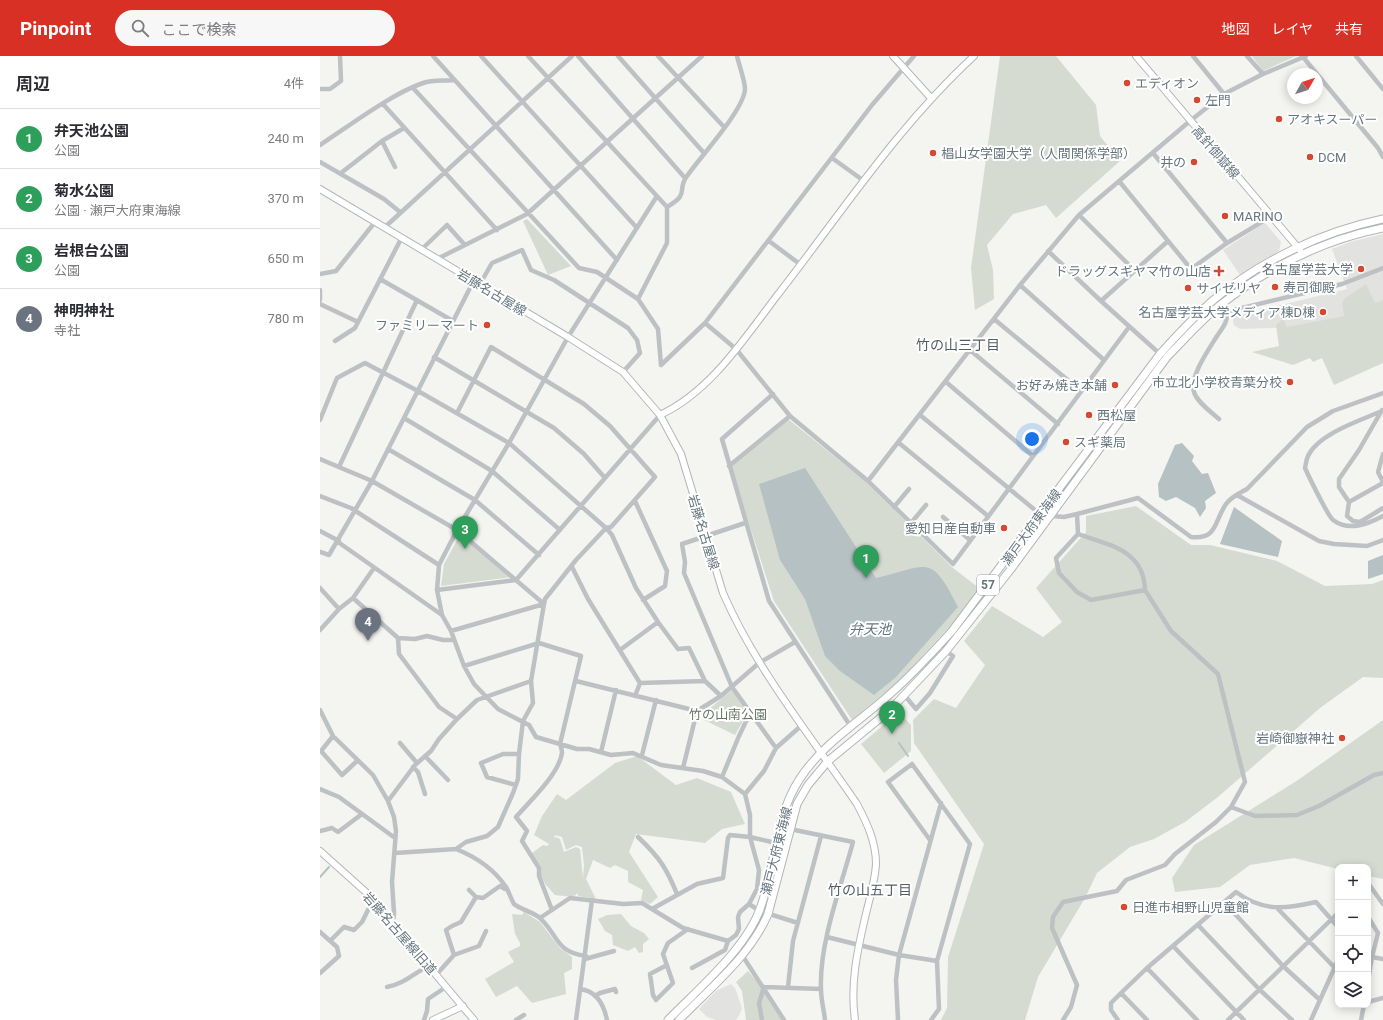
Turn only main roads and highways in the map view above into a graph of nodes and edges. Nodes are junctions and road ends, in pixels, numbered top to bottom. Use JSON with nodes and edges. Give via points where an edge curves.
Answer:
{"nodes":[{"id":1,"x":893,"y":56,"type":"edge"},
{"id":2,"x":974,"y":56,"type":"edge"},
{"id":3,"x":1136,"y":56,"type":"edge"},
{"id":4,"x":931,"y":98,"type":"junction"},
{"id":5,"x":320,"y":189,"type":"edge"},
{"id":6,"x":1383,"y":219,"type":"edge"},
{"id":7,"x":1383,"y":228,"type":"edge"},
{"id":8,"x":1298,"y":247,"type":"junction"},
{"id":9,"x":1303,"y":254,"type":"junction"},
{"id":10,"x":660,"y":415,"type":"junction"},
{"id":11,"x":822,"y":752,"type":"junction"},
{"id":12,"x":828,"y":761,"type":"junction"},
{"id":13,"x":320,"y":851,"type":"edge"},
{"id":14,"x":463,"y":1006,"type":"junction"},
{"id":15,"x":433,"y":1020,"type":"edge"},
{"id":16,"x":474,"y":1020,"type":"edge"},
{"id":17,"x":668,"y":1020,"type":"edge"},
{"id":18,"x":679,"y":1020,"type":"edge"},
{"id":19,"x":855,"y":1020,"type":"edge"}],
"edges":[{"from":1,"to":4,"type":"main road"},
{"from":2,"to":4,"type":"main road"},
{"from":3,"to":8,"type":"main road","name":"高針御嶽線"},
{"from":4,"to":10,"type":"main road","via":[[736,349],[698,389],[675,408]]},
{"from":5,"to":10,"type":"main road","name":"岩藤名古屋線","via":[[623,372]]},
{"from":6,"to":8,"type":"main road","name":"瀬戸大府東海線","number":"57","via":[[1363,223]]},
{"from":7,"to":9,"type":"main road","name":"瀬戸大府東海線","number":"57"},
{"from":8,"to":9,"type":"main road","name":"高針御嶽線"},
{"from":8,"to":11,"type":"main road","name":"瀬戸大府東海線","number":"57","via":[[1270,262],[1212,301],[1188,323],[1160,354],[952,630],[917,670]]},
{"from":9,"to":12,"type":"main road","name":"瀬戸大府東海線","number":"57","via":[[1250,283],[1212,312],[1167,357],[1050,516],[946,651],[905,696]]},
{"from":10,"to":11,"type":"main road","name":"岩藤名古屋線","via":[[681,454],[730,608],[760,663]]},
{"from":11,"to":12,"type":"main road","name":"岩藤名古屋線"},
{"from":11,"to":17,"type":"main road","name":"瀬戸大府東海線","number":"57","via":[[800,779],[787,802],[760,911],[738,948]]},
{"from":12,"to":18,"type":"main road","name":"瀬戸大府東海線","number":"57","via":[[808,785],[797,804],[768,914],[757,936]]},
{"from":12,"to":19,"type":"main road","name":"岩藤名古屋線","via":[[867,822],[876,864],[854,968]]},
{"from":13,"to":14,"type":"main road","name":"岩藤名古屋線旧道","via":[[373,900]]},
{"from":14,"to":15,"type":"main road"},
{"from":14,"to":16,"type":"main road","name":"岩藤名古屋線旧道"}]}
